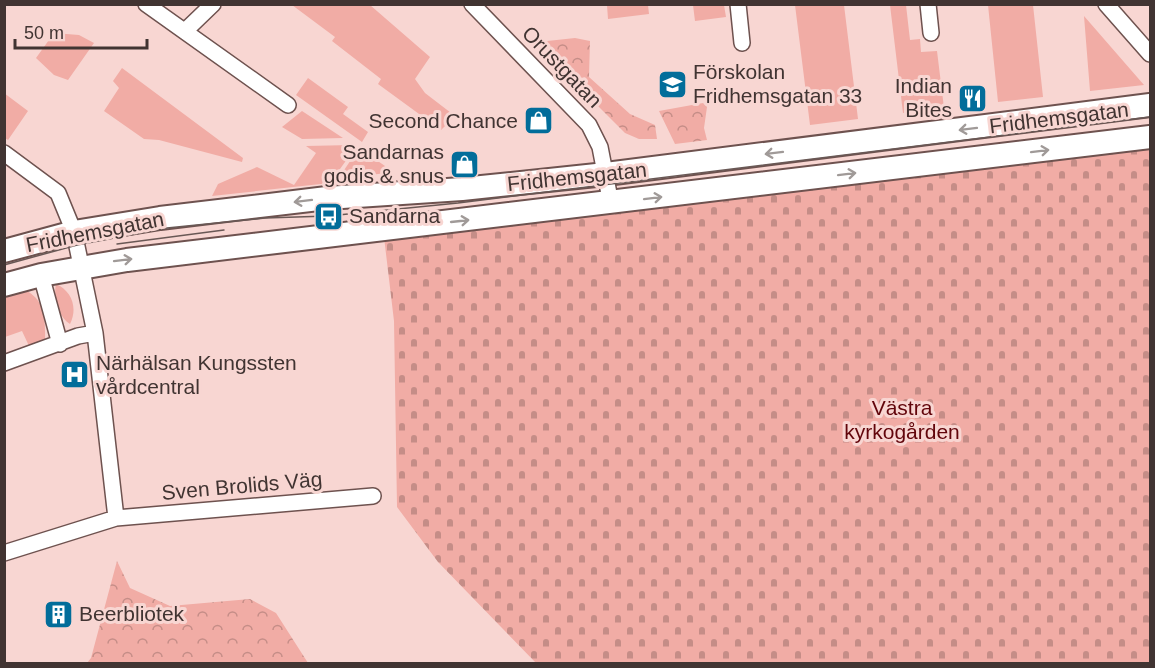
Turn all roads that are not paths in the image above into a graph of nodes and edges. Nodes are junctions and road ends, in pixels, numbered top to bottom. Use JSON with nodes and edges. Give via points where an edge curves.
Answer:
{"nodes":[{"id":1,"x":146,"y":4,"type":"edge"},
{"id":2,"x":213,"y":4,"type":"edge"},
{"id":3,"x":472,"y":4,"type":"edge"},
{"id":4,"x":738,"y":4,"type":"edge"},
{"id":5,"x":928,"y":4,"type":"edge"},
{"id":6,"x":1106,"y":4,"type":"edge"},
{"id":7,"x":186,"y":31,"type":"junction"},
{"id":8,"x":931,"y":33,"type":"dead end"},
{"id":9,"x":742,"y":43,"type":"dead end"},
{"id":10,"x":1150,"y":54,"type":"edge"},
{"id":11,"x":288,"y":105,"type":"dead end"},
{"id":12,"x":1150,"y":105,"type":"edge"},
{"id":13,"x":1150,"y":137,"type":"edge"},
{"id":14,"x":4,"y":153,"type":"edge"},
{"id":15,"x":606,"y":174,"type":"junction"},
{"id":16,"x":611,"y":204,"type":"junction"},
{"id":17,"x":74,"y":232,"type":"junction"},
{"id":18,"x":4,"y":251,"type":"edge"},
{"id":19,"x":82,"y":267,"type":"junction"},
{"id":20,"x":41,"y":275,"type":"junction"},
{"id":21,"x":4,"y":285,"type":"edge"},
{"id":22,"x":95,"y":333,"type":"junction"},
{"id":23,"x":60,"y":344,"type":"junction"},
{"id":24,"x":4,"y":363,"type":"edge"},
{"id":25,"x":373,"y":496,"type":"dead end"},
{"id":26,"x":116,"y":518,"type":"junction"},
{"id":27,"x":4,"y":553,"type":"edge"}],
"edges":[{"from":1,"to":7,"type":"street"},
{"from":2,"to":7,"type":"street"},
{"from":3,"to":15,"type":"street","name":"Orustgatan","via":[[589,125],[600,147]]},
{"from":4,"to":9,"type":"street"},
{"from":5,"to":8,"type":"street"},
{"from":6,"to":10,"type":"street"},
{"from":7,"to":11,"type":"street"},
{"from":12,"to":15,"type":"street","name":"Fridhemsgatan","one_way":true},
{"from":16,"to":13,"type":"street","name":"Fridhemsgatan","one_way":true},
{"from":14,"to":17,"type":"street","via":[[58,193]]},
{"from":15,"to":16,"type":"street","name":"Orustgatan"},
{"from":15,"to":17,"type":"street","name":"Fridhemsgatan","one_way":true,"via":[[327,198]]},
{"from":19,"to":16,"type":"street","name":"Fridhemsgatan","one_way":true},
{"from":17,"to":18,"type":"street","name":"Fridhemsgatan"},
{"from":17,"to":19,"type":"street"},
{"from":19,"to":20,"type":"street","name":"Fridhemsgatan"},
{"from":19,"to":22,"type":"street"},
{"from":20,"to":21,"type":"street","name":"Fridhemsgatan"},
{"from":20,"to":23,"type":"street"},
{"from":22,"to":23,"type":"street"},
{"from":22,"to":26,"type":"street"},
{"from":23,"to":24,"type":"street"},
{"from":25,"to":26,"type":"street","name":"Sven Brolids Väg"},
{"from":26,"to":27,"type":"street","name":"Sven Brolids Väg"}]}
